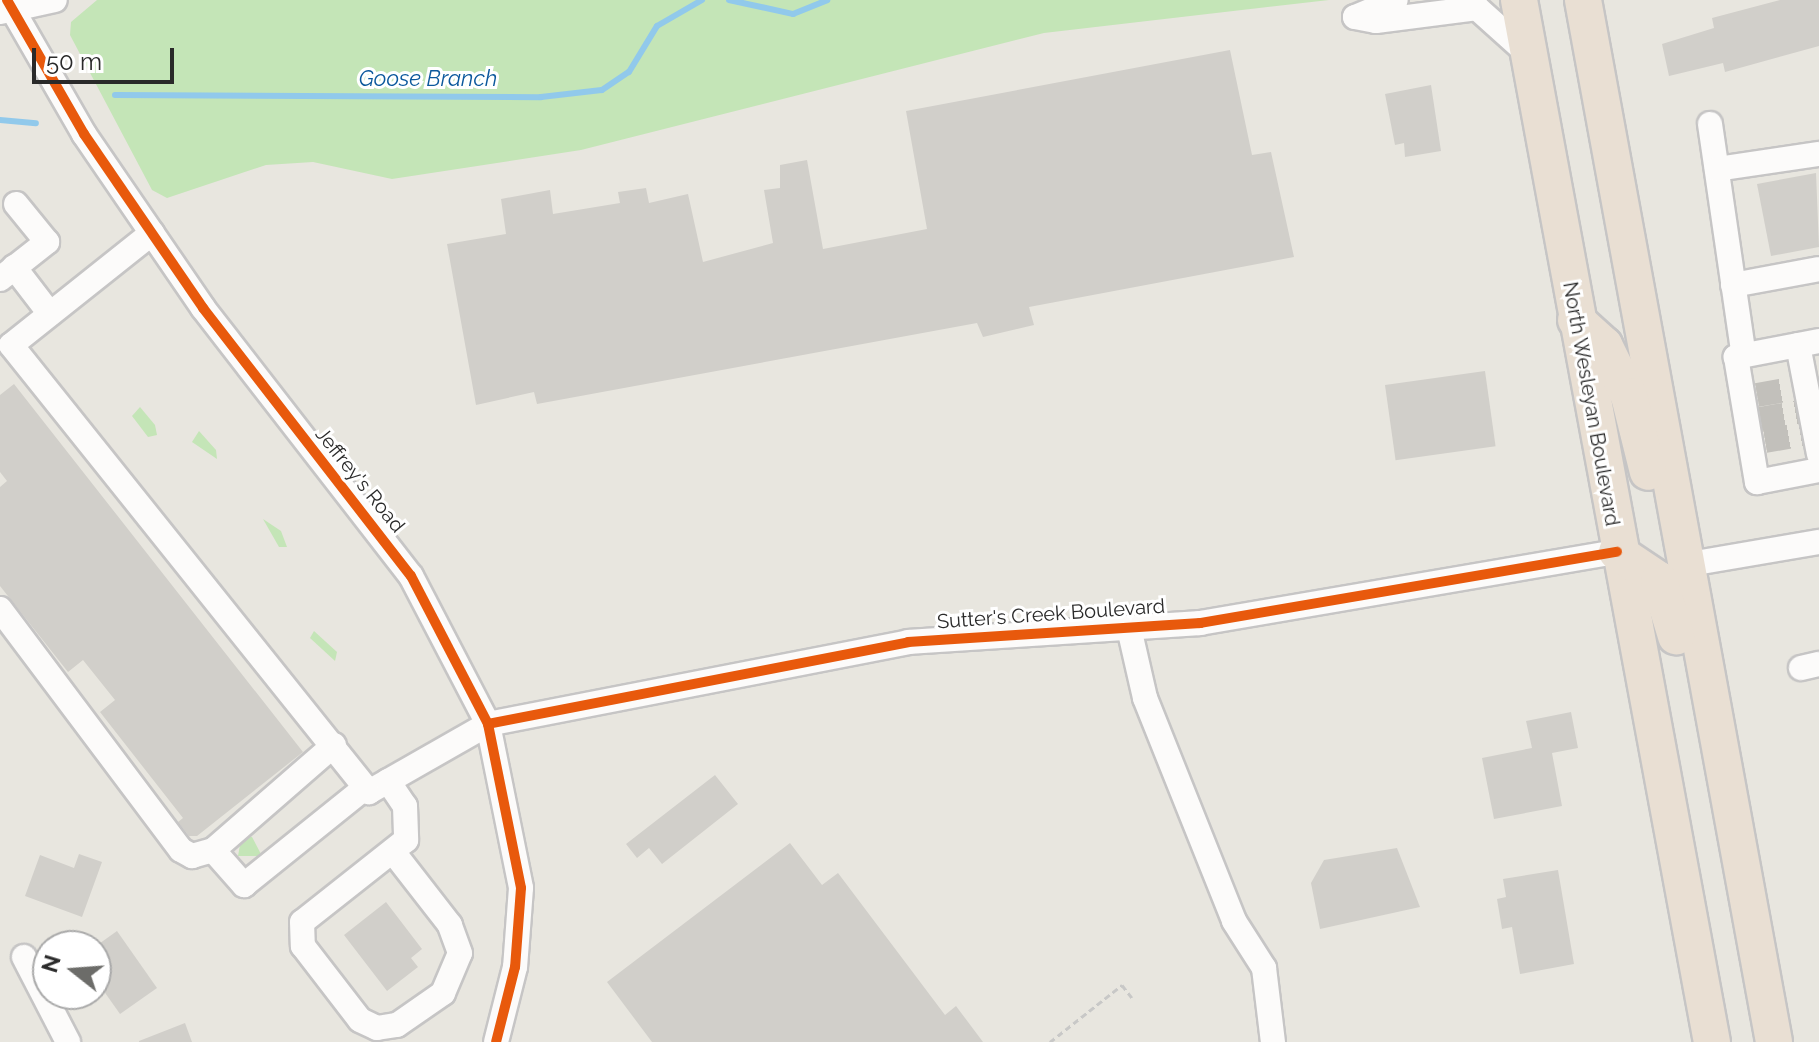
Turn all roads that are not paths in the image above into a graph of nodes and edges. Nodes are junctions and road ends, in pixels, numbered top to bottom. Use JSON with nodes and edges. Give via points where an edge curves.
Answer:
{"nodes":[{"id":1,"x":55,"y":0,"type":"edge"},
{"id":2,"x":1396,"y":0,"type":"edge"},
{"id":3,"x":1519,"y":0,"type":"edge"},
{"id":4,"x":1583,"y":0,"type":"edge"},
{"id":5,"x":7,"y":8,"type":"edge"},
{"id":6,"x":1530,"y":57,"type":"junction"},
{"id":7,"x":1710,"y":124,"type":"dead end"},
{"id":8,"x":1819,"y":154,"type":"edge"},
{"id":9,"x":1819,"y":167,"type":"edge"},
{"id":10,"x":1724,"y":168,"type":"junction"},
{"id":11,"x":16,"y":204,"type":"dead end"},
{"id":12,"x":152,"y":233,"type":"junction"},
{"id":13,"x":1819,"y":269,"type":"edge"},
{"id":14,"x":7,"y":273,"type":"edge"},
{"id":15,"x":1733,"y":285,"type":"junction"},
{"id":16,"x":50,"y":314,"type":"junction"},
{"id":17,"x":1576,"y":320,"type":"junction"},
{"id":18,"x":1809,"y":343,"type":"edge"},
{"id":19,"x":5,"y":349,"type":"edge"},
{"id":20,"x":1744,"y":356,"type":"junction"},
{"id":21,"x":1807,"y":417,"type":"edge"},
{"id":22,"x":1819,"y":470,"type":"edge"},
{"id":23,"x":1819,"y":542,"type":"edge"},
{"id":24,"x":1617,"y":552,"type":"junction"},
{"id":25,"x":1684,"y":565,"type":"junction"},
{"id":26,"x":0,"y":609,"type":"edge"},
{"id":27,"x":1129,"y":628,"type":"junction"},
{"id":28,"x":488,"y":724,"type":"junction"},
{"id":29,"x":334,"y":745,"type":"junction"},
{"id":30,"x":377,"y":784,"type":"junction"},
{"id":31,"x":1732,"y":812,"type":"junction"},
{"id":32,"x":213,"y":850,"type":"junction"},
{"id":33,"x":394,"y":853,"type":"junction"},
{"id":34,"x":24,"y":957,"type":"dead end"},
{"id":35,"x":68,"y":1042,"type":"edge"},
{"id":36,"x":496,"y":1042,"type":"edge"},
{"id":37,"x":1273,"y":1042,"type":"edge"},
{"id":38,"x":1712,"y":1042,"type":"edge"},
{"id":39,"x":1774,"y":1042,"type":"edge"}],
"edges":[{"from":1,"to":5,"type":"street"},
{"from":2,"to":6,"type":"street","via":[[1355,17],[1477,8],[1512,33]]},
{"from":3,"to":6,"type":"highway","name":"North Wesleyan Boulevard"},
{"from":4,"to":25,"type":"highway"},
{"from":5,"to":12,"type":"street","name":"Jeffrey's Road"},
{"from":6,"to":17,"type":"highway","name":"North Wesleyan Boulevard"},
{"from":7,"to":10,"type":"street"},
{"from":8,"to":10,"type":"street"},
{"from":9,"to":10,"type":"street","via":[[1749,176]]},
{"from":10,"to":15,"type":"street"},
{"from":11,"to":14,"type":"street","via":[[47,242]]},
{"from":12,"to":16,"type":"street"},
{"from":12,"to":28,"type":"street","name":"Jeffrey's Road","via":[[411,576]]},
{"from":13,"to":15,"type":"street"},
{"from":14,"to":16,"type":"street"},
{"from":15,"to":20,"type":"street"},
{"from":16,"to":19,"type":"street"},
{"from":17,"to":24,"type":"highway","name":"North Wesleyan Boulevard"},
{"from":17,"to":25,"type":"highway","via":[[1604,345],[1629,396],[1665,532]]},
{"from":18,"to":20,"type":"street"},
{"from":18,"to":21,"type":"street"},
{"from":19,"to":29,"type":"street"},
{"from":20,"to":22,"type":"street","via":[[1736,357],[1754,419],[1757,482]]},
{"from":23,"to":25,"type":"street"},
{"from":24,"to":27,"type":"street","name":"Sutter's Creek Boulevard","via":[[1200,623]]},
{"from":24,"to":31,"type":"highway","via":[[1647,566],[1665,595],[1708,785]]},
{"from":24,"to":38,"type":"highway","name":"North Wesleyan Boulevard"},
{"from":25,"to":31,"type":"highway"},
{"from":26,"to":32,"type":"street","via":[[181,850],[192,856]]},
{"from":27,"to":28,"type":"street","name":"Sutter's Creek Boulevard","via":[[908,642]]},
{"from":27,"to":37,"type":"street","via":[[1148,707],[1234,921],[1264,968]]},
{"from":28,"to":30,"type":"street","name":"Sutter's Creek Boulevard"},
{"from":28,"to":36,"type":"street","name":"Jeffrey's Road","via":[[521,888],[515,967]]},
{"from":29,"to":30,"type":"street"},
{"from":29,"to":32,"type":"street"},
{"from":30,"to":32,"type":"street","name":"Sutter's Creek Boulevard","via":[[244,885]]},
{"from":30,"to":33,"type":"street","via":[[405,806],[406,840]]},
{"from":31,"to":39,"type":"highway"},
{"from":33,"to":33,"type":"street","via":[[302,922],[303,946],[360,1020],[377,1028],[397,1025],[443,993],[460,953],[450,925]]},
{"from":34,"to":35,"type":"street"}]}
